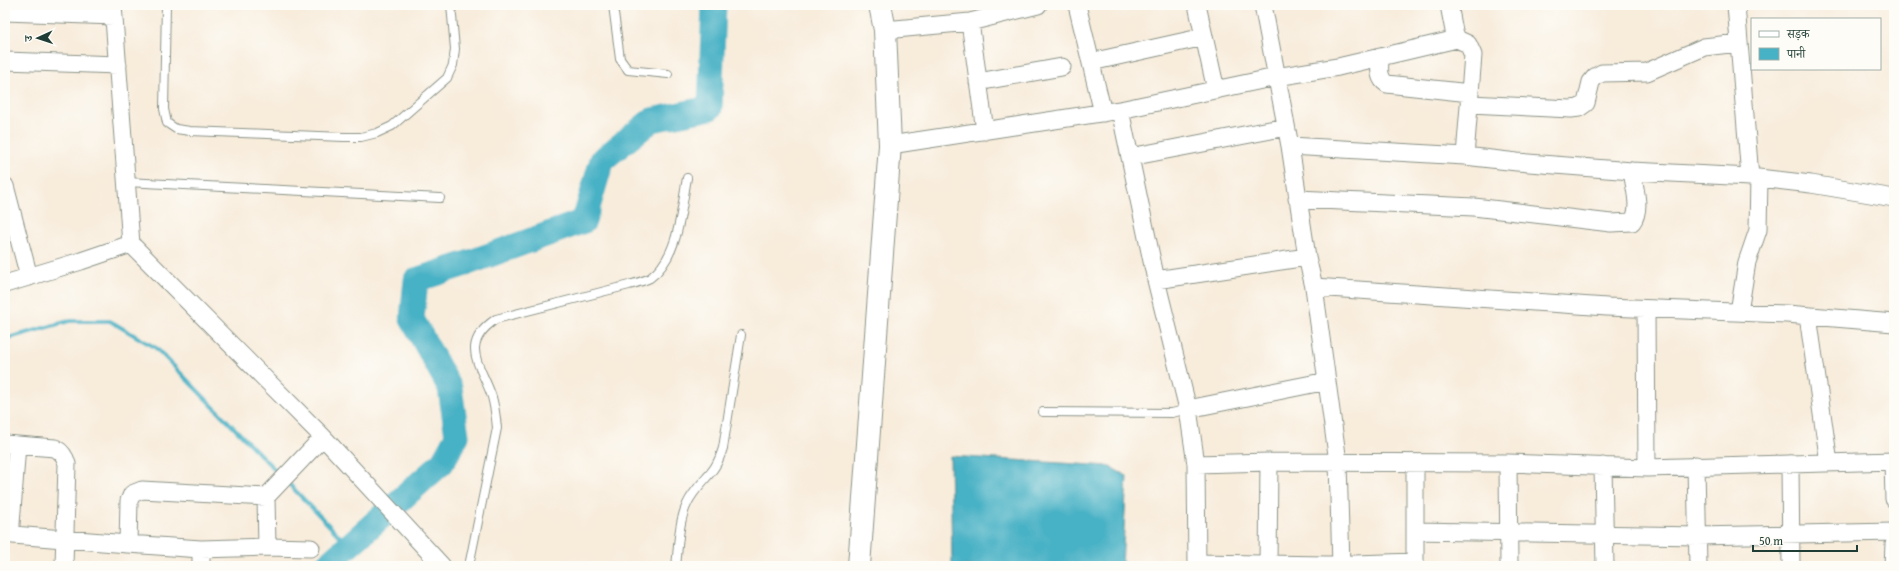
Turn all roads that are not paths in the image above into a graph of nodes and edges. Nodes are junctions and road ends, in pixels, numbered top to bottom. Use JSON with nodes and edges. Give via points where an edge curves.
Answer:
{"nodes":[{"id":1,"x":166,"y":5,"type":"edge"},
{"id":2,"x":451,"y":5,"type":"edge"},
{"id":3,"x":613,"y":5,"type":"edge"},
{"id":4,"x":880,"y":5,"type":"edge"},
{"id":5,"x":1038,"y":5,"type":"edge"},
{"id":6,"x":1077,"y":5,"type":"edge"},
{"id":7,"x":1197,"y":5,"type":"edge"},
{"id":8,"x":1263,"y":5,"type":"edge"},
{"id":9,"x":1450,"y":5,"type":"edge"},
{"id":10,"x":1736,"y":5,"type":"edge"},
{"id":11,"x":114,"y":10,"type":"edge"},
{"id":12,"x":5,"y":12,"type":"edge"},
{"id":13,"x":970,"y":22,"type":"junction"},
{"id":14,"x":885,"y":30,"type":"junction"},
{"id":15,"x":1204,"y":37,"type":"junction"},
{"id":16,"x":1457,"y":39,"type":"junction"},
{"id":17,"x":1738,"y":43,"type":"junction"},
{"id":18,"x":1380,"y":57,"type":"junction"},
{"id":19,"x":5,"y":61,"type":"edge"},
{"id":20,"x":1091,"y":62,"type":"junction"},
{"id":21,"x":118,"y":65,"type":"junction"},
{"id":22,"x":1062,"y":67,"type":"dead end"},
{"id":23,"x":668,"y":74,"type":"dead end"},
{"id":24,"x":1276,"y":77,"type":"junction"},
{"id":25,"x":978,"y":82,"type":"junction"},
{"id":26,"x":1216,"y":90,"type":"junction"},
{"id":27,"x":1470,"y":98,"type":"junction"},
{"id":28,"x":1112,"y":112,"type":"junction"},
{"id":29,"x":1286,"y":127,"type":"junction"},
{"id":30,"x":985,"y":131,"type":"junction"},
{"id":31,"x":890,"y":145,"type":"junction"},
{"id":32,"x":1290,"y":146,"type":"junction"},
{"id":33,"x":1465,"y":156,"type":"junction"},
{"id":34,"x":1130,"y":157,"type":"junction"},
{"id":35,"x":1632,"y":172,"type":"junction"},
{"id":36,"x":1754,"y":177,"type":"junction"},
{"id":37,"x":687,"y":178,"type":"dead end"},
{"id":38,"x":126,"y":182,"type":"junction"},
{"id":39,"x":5,"y":186,"type":"edge"},
{"id":40,"x":440,"y":198,"type":"dead end"},
{"id":41,"x":1894,"y":198,"type":"edge"},
{"id":42,"x":1297,"y":199,"type":"junction"},
{"id":43,"x":11,"y":237,"type":"edge"},
{"id":44,"x":131,"y":244,"type":"junction"},
{"id":45,"x":1307,"y":256,"type":"junction"},
{"id":46,"x":28,"y":276,"type":"junction"},
{"id":47,"x":1156,"y":280,"type":"junction"},
{"id":48,"x":5,"y":284,"type":"edge"},
{"id":49,"x":1314,"y":287,"type":"junction"},
{"id":50,"x":1646,"y":309,"type":"junction"},
{"id":51,"x":1739,"y":312,"type":"junction"},
{"id":52,"x":1808,"y":316,"type":"junction"},
{"id":53,"x":1894,"y":323,"type":"edge"},
{"id":54,"x":741,"y":335,"type":"dead end"},
{"id":55,"x":1327,"y":381,"type":"junction"},
{"id":56,"x":1188,"y":408,"type":"junction"},
{"id":57,"x":1043,"y":412,"type":"dead end"},
{"id":58,"x":323,"y":437,"type":"junction"},
{"id":59,"x":11,"y":444,"type":"edge"},
{"id":60,"x":1269,"y":462,"type":"junction"},
{"id":61,"x":1338,"y":462,"type":"junction"},
{"id":62,"x":1894,"y":462,"type":"edge"},
{"id":63,"x":1415,"y":463,"type":"junction"},
{"id":64,"x":1508,"y":463,"type":"junction"},
{"id":65,"x":1829,"y":463,"type":"junction"},
{"id":66,"x":1196,"y":464,"type":"junction"},
{"id":67,"x":1790,"y":464,"type":"junction"},
{"id":68,"x":1696,"y":465,"type":"junction"},
{"id":69,"x":1603,"y":466,"type":"junction"},
{"id":70,"x":1647,"y":468,"type":"junction"},
{"id":71,"x":269,"y":493,"type":"junction"},
{"id":72,"x":1894,"y":499,"type":"edge"},
{"id":73,"x":1415,"y":531,"type":"junction"},
{"id":74,"x":1508,"y":532,"type":"junction"},
{"id":75,"x":1894,"y":532,"type":"edge"},
{"id":76,"x":1604,"y":534,"type":"junction"},
{"id":77,"x":1791,"y":534,"type":"junction"},
{"id":78,"x":1697,"y":536,"type":"junction"},
{"id":79,"x":65,"y":540,"type":"junction"},
{"id":80,"x":128,"y":544,"type":"junction"},
{"id":81,"x":1894,"y":544,"type":"edge"},
{"id":82,"x":267,"y":547,"type":"junction"},
{"id":83,"x":311,"y":548,"type":"dead end"},
{"id":84,"x":201,"y":549,"type":"junction"},
{"id":85,"x":1415,"y":564,"type":"edge"},
{"id":86,"x":1197,"y":565,"type":"edge"},
{"id":87,"x":1268,"y":565,"type":"edge"},
{"id":88,"x":1341,"y":565,"type":"edge"},
{"id":89,"x":64,"y":566,"type":"edge"},
{"id":90,"x":201,"y":566,"type":"edge"},
{"id":91,"x":442,"y":566,"type":"edge"},
{"id":92,"x":469,"y":566,"type":"edge"},
{"id":93,"x":676,"y":566,"type":"edge"},
{"id":94,"x":859,"y":566,"type":"edge"},
{"id":95,"x":1509,"y":566,"type":"edge"},
{"id":96,"x":1605,"y":566,"type":"edge"},
{"id":97,"x":1698,"y":566,"type":"edge"},
{"id":98,"x":1791,"y":566,"type":"edge"},
{"id":99,"x":1893,"y":566,"type":"edge"}],
"edges":[{"from":1,"to":2,"type":"lane","via":[[164,109],[167,123],[176,130],[361,137],[392,126],[447,78],[453,65],[455,49]]},
{"from":3,"to":23,"type":"lane","via":[[620,59],[628,70]]},
{"from":4,"to":14,"type":"main road"},
{"from":5,"to":13,"type":"street"},
{"from":6,"to":20,"type":"street"},
{"from":7,"to":15,"type":"street"},
{"from":8,"to":24,"type":"street"},
{"from":9,"to":16,"type":"street"},
{"from":10,"to":17,"type":"street"},
{"from":11,"to":12,"type":"street"},
{"from":11,"to":21,"type":"street"},
{"from":13,"to":14,"type":"street"},
{"from":13,"to":25,"type":"street"},
{"from":14,"to":31,"type":"main road"},
{"from":15,"to":20,"type":"street"},
{"from":15,"to":26,"type":"street"},
{"from":16,"to":18,"type":"street"},
{"from":16,"to":27,"type":"street","via":[[1468,44],[1473,55]]},
{"from":17,"to":27,"type":"street","via":[[1704,47],[1647,72],[1602,73],[1594,77],[1586,103],[1579,108]]},
{"from":17,"to":36,"type":"street"},
{"from":18,"to":24,"type":"street"},
{"from":18,"to":27,"type":"street","via":[[1380,75],[1382,81],[1387,84]]},
{"from":19,"to":21,"type":"street"},
{"from":20,"to":28,"type":"street"},
{"from":21,"to":38,"type":"street"},
{"from":22,"to":25,"type":"street"},
{"from":24,"to":26,"type":"street"},
{"from":24,"to":29,"type":"street"},
{"from":25,"to":30,"type":"street"},
{"from":26,"to":28,"type":"street"},
{"from":27,"to":33,"type":"street"},
{"from":28,"to":30,"type":"street"},
{"from":28,"to":34,"type":"street"},
{"from":29,"to":32,"type":"street"},
{"from":29,"to":34,"type":"street"},
{"from":30,"to":31,"type":"street"},
{"from":31,"to":94,"type":"main road"},
{"from":32,"to":33,"type":"street"},
{"from":32,"to":42,"type":"street"},
{"from":33,"to":35,"type":"street"},
{"from":34,"to":47,"type":"street"},
{"from":35,"to":36,"type":"street"},
{"from":35,"to":42,"type":"street","via":[[1636,216],[1632,222],[1625,223],[1611,224],[1474,207]]},
{"from":36,"to":41,"type":"street"},
{"from":36,"to":51,"type":"street","via":[[1758,230],[1747,262]]},
{"from":37,"to":92,"type":"lane","via":[[675,238],[664,264],[649,278],[496,319],[484,327],[476,340],[474,352],[496,411],[497,428]]},
{"from":38,"to":40,"type":"lane"},
{"from":38,"to":44,"type":"street"},
{"from":39,"to":43,"type":"street"},
{"from":42,"to":45,"type":"street"},
{"from":43,"to":46,"type":"street"},
{"from":44,"to":46,"type":"street"},
{"from":44,"to":58,"type":"street"},
{"from":45,"to":47,"type":"street"},
{"from":45,"to":49,"type":"street"},
{"from":46,"to":48,"type":"street"},
{"from":47,"to":56,"type":"street"},
{"from":49,"to":50,"type":"street"},
{"from":49,"to":55,"type":"street"},
{"from":50,"to":51,"type":"street"},
{"from":50,"to":70,"type":"street"},
{"from":51,"to":52,"type":"street"},
{"from":52,"to":53,"type":"street"},
{"from":52,"to":65,"type":"street"},
{"from":54,"to":93,"type":"lane","via":[[723,448],[718,464],[685,508]]},
{"from":55,"to":56,"type":"street"},
{"from":55,"to":61,"type":"street"},
{"from":56,"to":57,"type":"lane","via":[[1172,413]]},
{"from":56,"to":66,"type":"street"},
{"from":58,"to":71,"type":"street"},
{"from":58,"to":91,"type":"street"},
{"from":59,"to":79,"type":"street","via":[[55,448],[65,457]]},
{"from":59,"to":79,"type":"street","via":[[11,532],[13,535]]},
{"from":60,"to":61,"type":"street"},
{"from":60,"to":66,"type":"street"},
{"from":60,"to":87,"type":"street"},
{"from":61,"to":63,"type":"street"},
{"from":61,"to":88,"type":"street"},
{"from":62,"to":65,"type":"street"},
{"from":62,"to":72,"type":"street"},
{"from":63,"to":64,"type":"street"},
{"from":63,"to":73,"type":"street"},
{"from":64,"to":69,"type":"street"},
{"from":64,"to":74,"type":"street"},
{"from":65,"to":67,"type":"street"},
{"from":66,"to":86,"type":"street"},
{"from":67,"to":68,"type":"street"},
{"from":67,"to":77,"type":"street"},
{"from":68,"to":70,"type":"street"},
{"from":68,"to":78,"type":"street"},
{"from":69,"to":70,"type":"street"},
{"from":69,"to":76,"type":"street"},
{"from":71,"to":80,"type":"street","via":[[142,490],[132,494],[129,501]]},
{"from":71,"to":82,"type":"street"},
{"from":73,"to":74,"type":"street"},
{"from":73,"to":85,"type":"street"},
{"from":74,"to":76,"type":"street"},
{"from":74,"to":95,"type":"street"},
{"from":75,"to":77,"type":"street"},
{"from":76,"to":78,"type":"street"},
{"from":76,"to":96,"type":"street"},
{"from":77,"to":78,"type":"street"},
{"from":77,"to":98,"type":"street"},
{"from":78,"to":97,"type":"street"},
{"from":79,"to":80,"type":"street"},
{"from":79,"to":89,"type":"street"},
{"from":80,"to":84,"type":"street"},
{"from":81,"to":99,"type":"street"},
{"from":82,"to":83,"type":"street"},
{"from":82,"to":84,"type":"street"},
{"from":84,"to":90,"type":"street"},
{"from":85,"to":88,"type":"street"},
{"from":86,"to":87,"type":"street"},
{"from":87,"to":88,"type":"street"}]}
